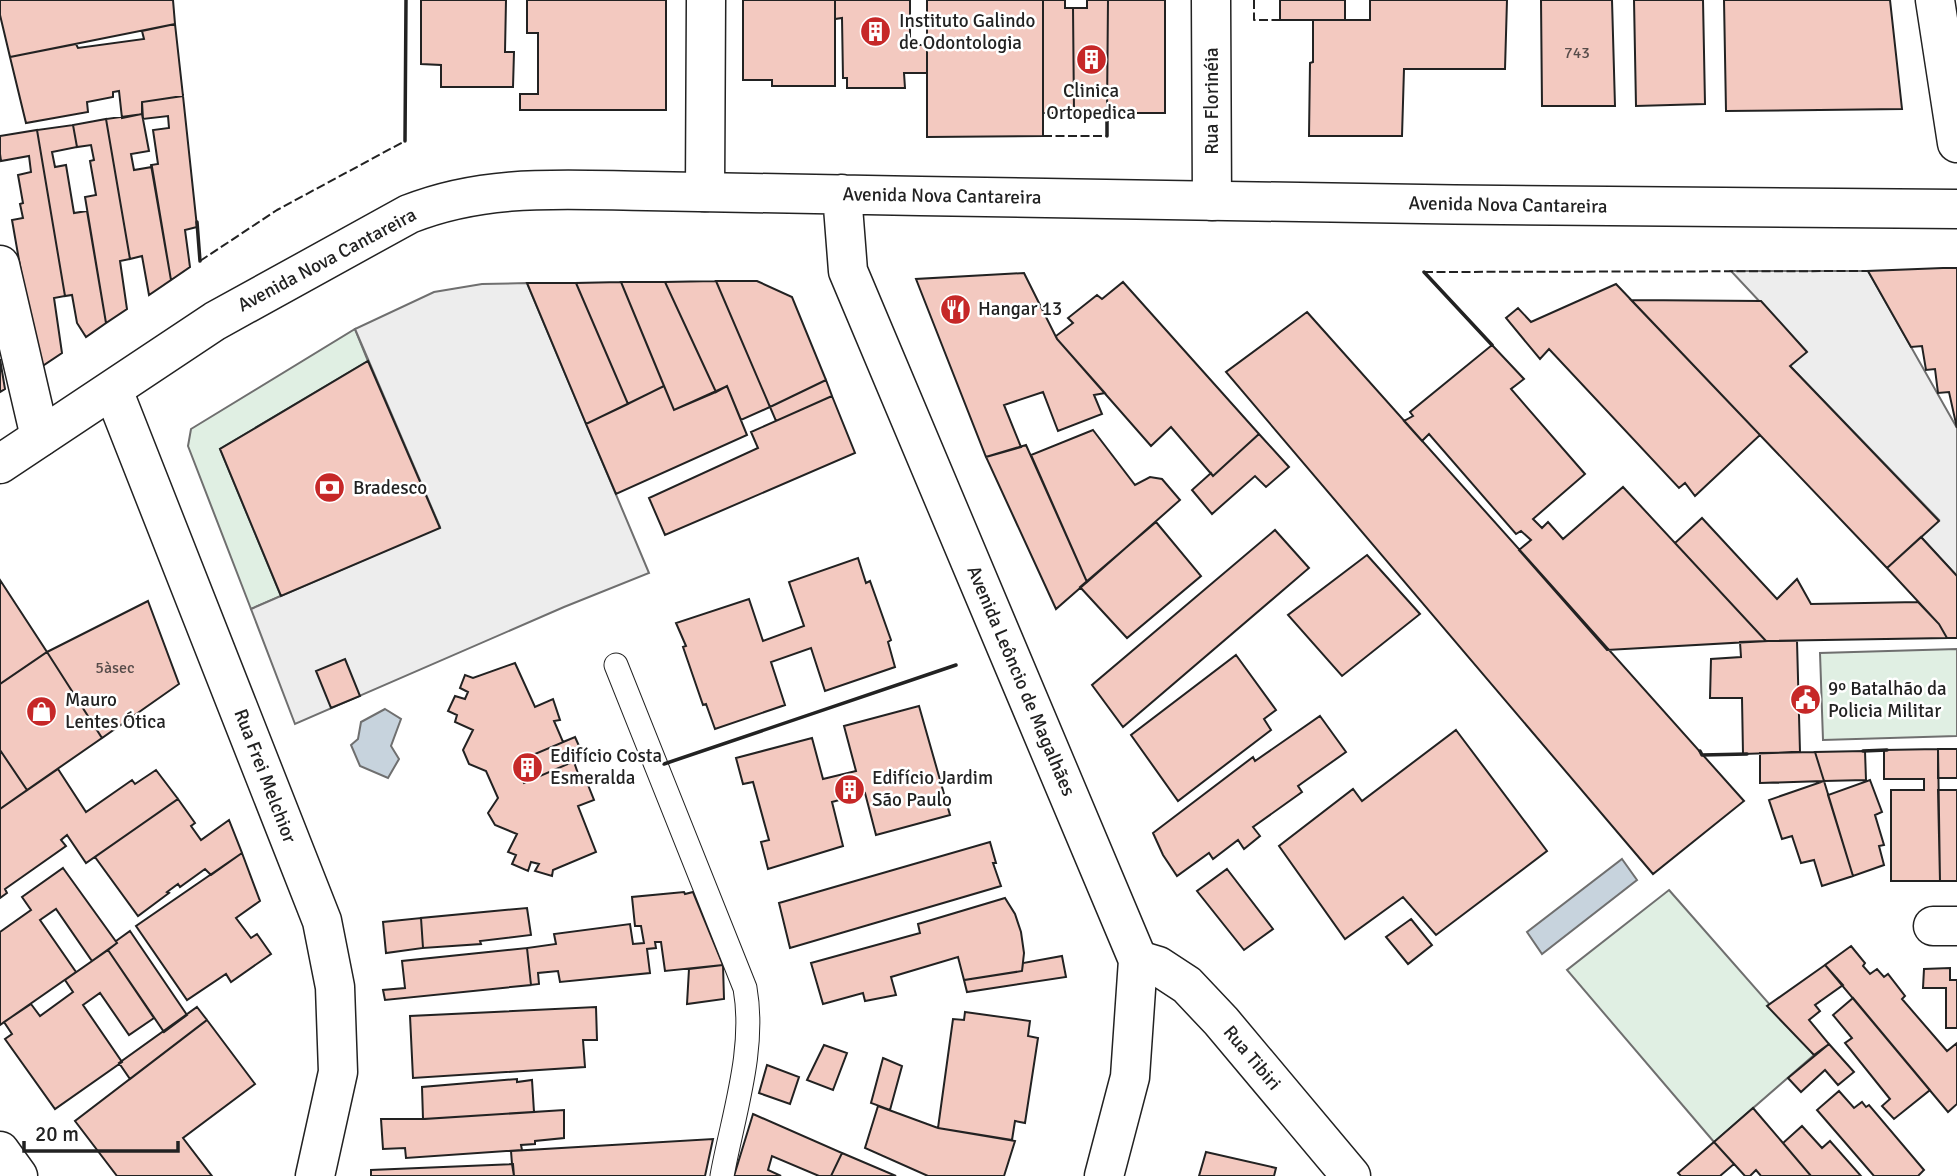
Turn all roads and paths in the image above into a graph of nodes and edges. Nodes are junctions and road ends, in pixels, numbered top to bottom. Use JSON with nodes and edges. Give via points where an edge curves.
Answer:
{"nodes":[{"id":1,"x":706,"y":0,"type":"edge"},
{"id":2,"x":1211,"y":0,"type":"edge"},
{"id":3,"x":1935,"y":0,"type":"edge"},
{"id":4,"x":1957,"y":143,"type":"edge"},
{"id":5,"x":705,"y":192,"type":"junction"},
{"id":6,"x":842,"y":194,"type":"junction"},
{"id":7,"x":1212,"y":201,"type":"junction"},
{"id":8,"x":1957,"y":209,"type":"edge"},
{"id":9,"x":0,"y":265,"type":"edge"},
{"id":10,"x":113,"y":390,"type":"junction"},
{"id":11,"x":40,"y":438,"type":"junction"},
{"id":12,"x":0,"y":464,"type":"edge"},
{"id":13,"x":616,"y":665,"type":"dead end"},
{"id":14,"x":1138,"y":960,"type":"junction"},
{"id":15,"x":0,"y":1151,"type":"edge"},
{"id":16,"x":18,"y":1176,"type":"edge"},
{"id":17,"x":315,"y":1176,"type":"edge"},
{"id":18,"x":722,"y":1176,"type":"edge"},
{"id":19,"x":1104,"y":1176,"type":"edge"},
{"id":20,"x":1351,"y":1176,"type":"edge"}],
"edges":[{"from":1,"to":5,"type":"main road"},
{"from":2,"to":7,"type":"main road","name":"Rua Florinéia"},
{"from":3,"to":4,"type":"main road"},
{"from":5,"to":6,"type":"main road","name":"Avenida Nova Cantareira"},
{"from":5,"to":10,"type":"main road","name":"Avenida Nova Cantareira","via":[[539,190],[472,194],[437,203],[215,321]]},
{"from":6,"to":7,"type":"main road","name":"Avenida Nova Cantareira"},
{"from":6,"to":14,"type":"main road","name":"Avenida Leôncio de Magalhães","via":[[848,271]]},
{"from":7,"to":8,"type":"main road","name":"Avenida Nova Cantareira"},
{"from":9,"to":11,"type":"main road"},
{"from":10,"to":11,"type":"main road","name":"Avenida Nova Cantareira"},
{"from":10,"to":17,"type":"main road","name":"Rua Frei Melchior","via":[[322,921],[335,987],[338,1072]]},
{"from":11,"to":12,"type":"main road","name":"Avenida Nova Cantareira"},
{"from":13,"to":18,"type":"lane","via":[[745,988],[749,1028]]},
{"from":14,"to":19,"type":"main road","name":"Avenida Leôncio de Magalhães","via":[[1130,1077]]},
{"from":14,"to":20,"type":"main road","name":"Rua Tibiri","via":[[1158,966],[1187,985]]},
{"from":15,"to":16,"type":"main road"}]}
